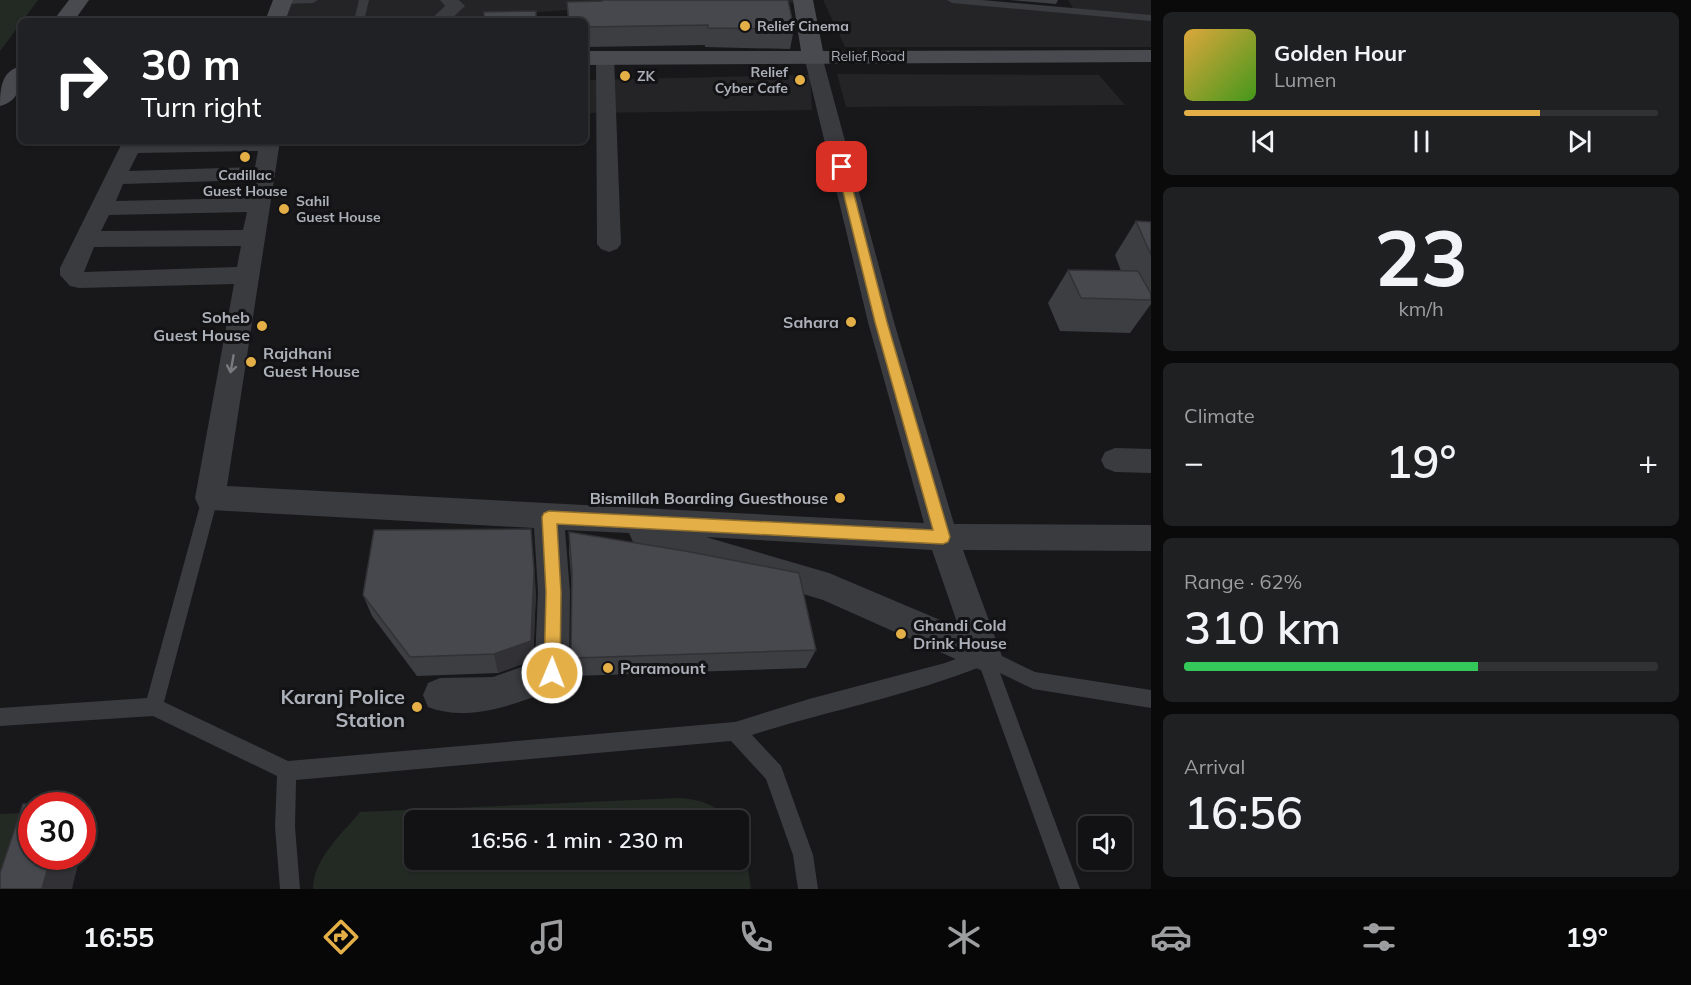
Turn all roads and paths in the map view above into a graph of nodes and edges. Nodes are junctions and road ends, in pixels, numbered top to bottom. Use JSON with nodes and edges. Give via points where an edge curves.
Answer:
{"nodes":[{"id":1,"x":79,"y":0,"type":"edge"},
{"id":2,"x":283,"y":0,"type":"edge"},
{"id":3,"x":314,"y":0,"type":"edge"},
{"id":4,"x":364,"y":0,"type":"edge"},
{"id":5,"x":449,"y":0,"type":"edge"},
{"id":6,"x":803,"y":0,"type":"edge"},
{"id":7,"x":952,"y":0,"type":"edge"},
{"id":8,"x":65,"y":18,"type":"edge"},
{"id":9,"x":276,"y":18,"type":"edge"},
{"id":10,"x":360,"y":18,"type":"edge"},
{"id":11,"x":442,"y":18,"type":"edge"},
{"id":12,"x":1151,"y":18,"type":"edge"},
{"id":13,"x":813,"y":56,"type":"junction"},
{"id":14,"x":1151,"y":56,"type":"edge"},
{"id":15,"x":595,"y":58,"type":"edge"},
{"id":16,"x":18,"y":78,"type":"edge"},
{"id":17,"x":0,"y":99,"type":"edge"},
{"id":18,"x":18,"y":100,"type":"edge"},
{"id":19,"x":0,"y":106,"type":"edge"},
{"id":20,"x":131,"y":144,"type":"edge"},
{"id":21,"x":270,"y":144,"type":"edge"},
{"id":22,"x":265,"y":173,"type":"junction"},
{"id":23,"x":115,"y":178,"type":"junction"},
{"id":24,"x":259,"y":205,"type":"junction"},
{"id":25,"x":102,"y":208,"type":"junction"},
{"id":26,"x":254,"y":238,"type":"junction"},
{"id":27,"x":87,"y":239,"type":"junction"},
{"id":28,"x":609,"y":244,"type":"dead end"},
{"id":29,"x":247,"y":275,"type":"junction"},
{"id":30,"x":1115,"y":460,"type":"dead end"},
{"id":31,"x":1151,"y":461,"type":"edge"},
{"id":32,"x":210,"y":498,"type":"junction"},
{"id":33,"x":549,"y":517,"type":"junction"},
{"id":34,"x":599,"y":520,"type":"junction"},
{"id":35,"x":943,"y":537,"type":"junction"},
{"id":36,"x":1151,"y":538,"type":"edge"},
{"id":37,"x":985,"y":656,"type":"junction"},
{"id":38,"x":440,"y":695,"type":"dead end"},
{"id":39,"x":1151,"y":699,"type":"edge"},
{"id":40,"x":154,"y":706,"type":"junction"},
{"id":41,"x":0,"y":717,"type":"edge"},
{"id":42,"x":735,"y":731,"type":"junction"},
{"id":43,"x":287,"y":771,"type":"junction"},
{"id":44,"x":290,"y":889,"type":"edge"},
{"id":45,"x":808,"y":889,"type":"edge"},
{"id":46,"x":1070,"y":889,"type":"edge"}],
"edges":[{"from":1,"to":8,"type":"main road"},
{"from":2,"to":3,"type":"lane"},
{"from":2,"to":9,"type":"main road"},
{"from":4,"to":10,"type":"lane"},
{"from":5,"to":11,"type":"street","via":[[456,6]]},
{"from":6,"to":13,"type":"main road"},
{"from":7,"to":12,"type":"lane"},
{"from":13,"to":14,"type":"main road","name":"Relief Road"},
{"from":13,"to":15,"type":"main road","name":"Relief Road"},
{"from":13,"to":35,"type":"street","via":[[881,322]]},
{"from":15,"to":28,"type":"street"},
{"from":16,"to":17,"type":"main road"},
{"from":18,"to":19,"type":"main road"},
{"from":20,"to":23,"type":"street"},
{"from":21,"to":22,"type":"street"},
{"from":22,"to":23,"type":"street"},
{"from":22,"to":24,"type":"street"},
{"from":23,"to":25,"type":"street"},
{"from":24,"to":25,"type":"street"},
{"from":24,"to":26,"type":"street"},
{"from":25,"to":27,"type":"street"},
{"from":26,"to":27,"type":"street"},
{"from":26,"to":29,"type":"street"},
{"from":27,"to":29,"type":"street","via":[[72,268],[72,275],[80,280]]},
{"from":29,"to":32,"type":"street","one_way":true},
{"from":30,"to":31,"type":"street"},
{"from":32,"to":33,"type":"street"},
{"from":32,"to":40,"type":"lane"},
{"from":33,"to":34,"type":"street"},
{"from":33,"to":38,"type":"street","via":[[554,592],[552,673],[493,694]]},
{"from":34,"to":35,"type":"street"},
{"from":34,"to":37,"type":"street","via":[[829,587]]},
{"from":35,"to":36,"type":"street"},
{"from":35,"to":37,"type":"street"},
{"from":37,"to":39,"type":"lane","via":[[1033,680]]},
{"from":37,"to":42,"type":"lane","via":[[945,672]]},
{"from":37,"to":46,"type":"lane"},
{"from":40,"to":41,"type":"lane"},
{"from":40,"to":43,"type":"lane"},
{"from":42,"to":43,"type":"lane"},
{"from":42,"to":45,"type":"lane","via":[[774,773],[803,855]]},
{"from":43,"to":44,"type":"lane","via":[[285,827]]}]}
